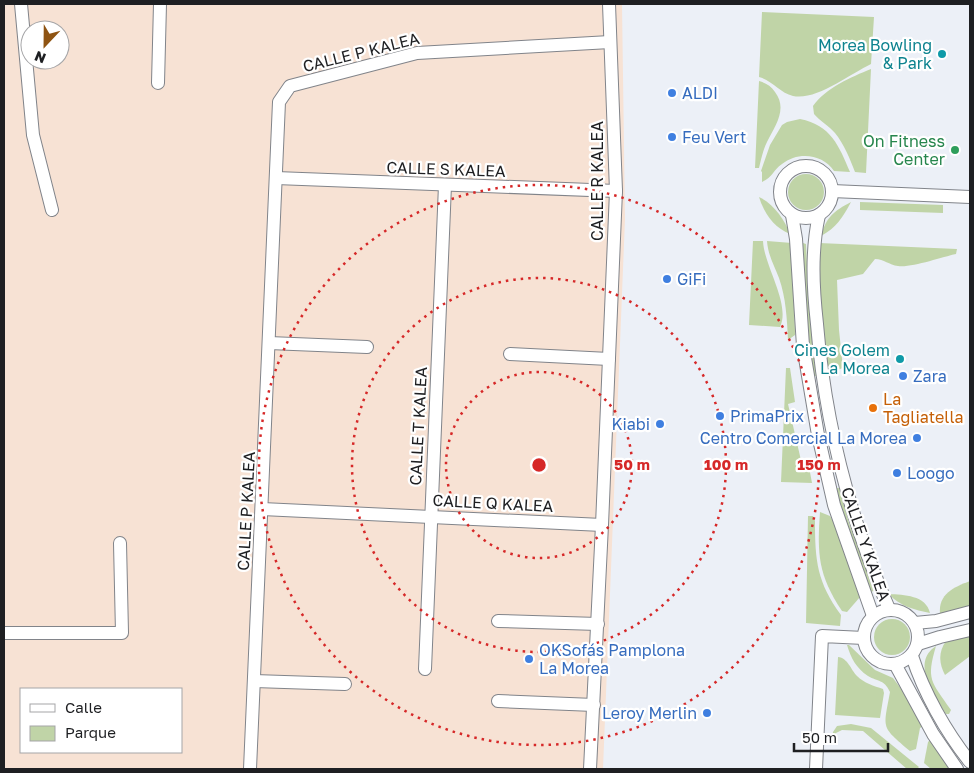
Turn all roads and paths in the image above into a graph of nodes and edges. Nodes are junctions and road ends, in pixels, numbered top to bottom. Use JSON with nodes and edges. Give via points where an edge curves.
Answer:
{"nodes":[{"id":1,"x":22,"y":4,"type":"edge"},
{"id":2,"x":160,"y":4,"type":"edge"},
{"id":3,"x":609,"y":4,"type":"edge"},
{"id":4,"x":610,"y":42,"type":"junction"},
{"id":5,"x":158,"y":83,"type":"dead end"},
{"id":6,"x":276,"y":178,"type":"junction"},
{"id":7,"x":445,"y":185,"type":"junction"},
{"id":8,"x":832,"y":191,"type":"junction"},
{"id":9,"x":616,"y":192,"type":"junction"},
{"id":10,"x":970,"y":198,"type":"edge"},
{"id":11,"x":52,"y":210,"type":"dead end"},
{"id":12,"x":792,"y":215,"type":"junction"},
{"id":13,"x":819,"y":215,"type":"junction"},
{"id":14,"x":269,"y":343,"type":"junction"},
{"id":15,"x":367,"y":347,"type":"dead end"},
{"id":16,"x":510,"y":354,"type":"dead end"},
{"id":17,"x":609,"y":359,"type":"junction"},
{"id":18,"x":262,"y":509,"type":"junction"},
{"id":19,"x":430,"y":517,"type":"junction"},
{"id":20,"x":602,"y":525,"type":"junction"},
{"id":21,"x":120,"y":543,"type":"dead end"},
{"id":22,"x":889,"y":609,"type":"junction"},
{"id":23,"x":970,"y":612,"type":"edge"},
{"id":24,"x":873,"y":616,"type":"junction"},
{"id":25,"x":498,"y":621,"type":"dead end"},
{"id":26,"x":915,"y":623,"type":"junction"},
{"id":27,"x":598,"y":624,"type":"junction"},
{"id":28,"x":970,"y":630,"type":"edge"},
{"id":29,"x":4,"y":633,"type":"edge"},
{"id":30,"x":864,"y":638,"type":"junction"},
{"id":31,"x":918,"y":644,"type":"junction"},
{"id":32,"x":912,"y":656,"type":"junction"},
{"id":33,"x":895,"y":664,"type":"junction"},
{"id":34,"x":425,"y":669,"type":"dead end"},
{"id":35,"x":254,"y":680,"type":"junction"},
{"id":36,"x":345,"y":684,"type":"dead end"},
{"id":37,"x":498,"y":700,"type":"dead end"},
{"id":38,"x":594,"y":705,"type":"junction"},
{"id":39,"x":970,"y":762,"type":"edge"},
{"id":40,"x":250,"y":769,"type":"edge"},
{"id":41,"x":590,"y":769,"type":"edge"},
{"id":42,"x":816,"y":769,"type":"edge"},
{"id":43,"x":957,"y":769,"type":"edge"}],
"edges":[{"from":1,"to":11,"type":"street","via":[[33,135]]},
{"from":2,"to":5,"type":"street"},
{"from":3,"to":4,"type":"street","name":"CALLE R KALEA"},
{"from":4,"to":6,"type":"street","name":"CALLE P KALEA","via":[[417,53],[290,86],[279,102]]},
{"from":4,"to":9,"type":"street","name":"CALLE R KALEA"},
{"from":6,"to":7,"type":"street","name":"CALLE S KALEA"},
{"from":6,"to":14,"type":"street","name":"CALLE P KALEA"},
{"from":7,"to":9,"type":"street","name":"CALLE S KALEA"},
{"from":7,"to":19,"type":"street","name":"CALLE T KALEA"},
{"from":8,"to":10,"type":"street"},
{"from":8,"to":12,"type":"street","via":[[823,172],[814,167],[797,168],[786,175],[779,192],[783,206]]},
{"from":8,"to":13,"type":"street","via":[[830,202]]},
{"from":9,"to":17,"type":"street","name":"CALLE R KALEA"},
{"from":12,"to":13,"type":"street","via":[[801,218]]},
{"from":12,"to":24,"type":"street","name":"CALLE Y KALEA","via":[[803,346],[818,435],[834,505]]},
{"from":13,"to":22,"type":"street","name":"CALLE Y KALEA","via":[[814,240],[814,291],[823,379],[850,505]]},
{"from":14,"to":15,"type":"street"},
{"from":14,"to":18,"type":"street","name":"CALLE P KALEA"},
{"from":16,"to":17,"type":"street"},
{"from":17,"to":20,"type":"street","name":"CALLE R KALEA"},
{"from":18,"to":19,"type":"street","name":"CALLE Q KALEA"},
{"from":18,"to":35,"type":"street","name":"CALLE P KALEA"},
{"from":19,"to":20,"type":"street","name":"CALLE Q KALEA"},
{"from":19,"to":34,"type":"street","name":"CALLE T KALEA"},
{"from":20,"to":27,"type":"street","name":"CALLE R KALEA"},
{"from":21,"to":29,"type":"street","via":[[122,633]]},
{"from":22,"to":24,"type":"street"},
{"from":22,"to":26,"type":"street","via":[[904,613]]},
{"from":23,"to":26,"type":"street"},
{"from":24,"to":30,"type":"street","via":[[864,630]]},
{"from":25,"to":27,"type":"street"},
{"from":26,"to":31,"type":"street"},
{"from":27,"to":38,"type":"street","name":"CALLE R KALEA"},
{"from":28,"to":31,"type":"street"},
{"from":30,"to":33,"type":"street","via":[[870,655],[877,661]]},
{"from":30,"to":42,"type":"street","via":[[822,636]]},
{"from":31,"to":32,"type":"street"},
{"from":32,"to":33,"type":"street"},
{"from":32,"to":39,"type":"street","via":[[918,676],[955,743]]},
{"from":33,"to":43,"type":"street"},
{"from":35,"to":36,"type":"street"},
{"from":35,"to":40,"type":"street","name":"CALLE P KALEA"},
{"from":37,"to":38,"type":"street"},
{"from":38,"to":41,"type":"street","name":"CALLE R KALEA"}]}
